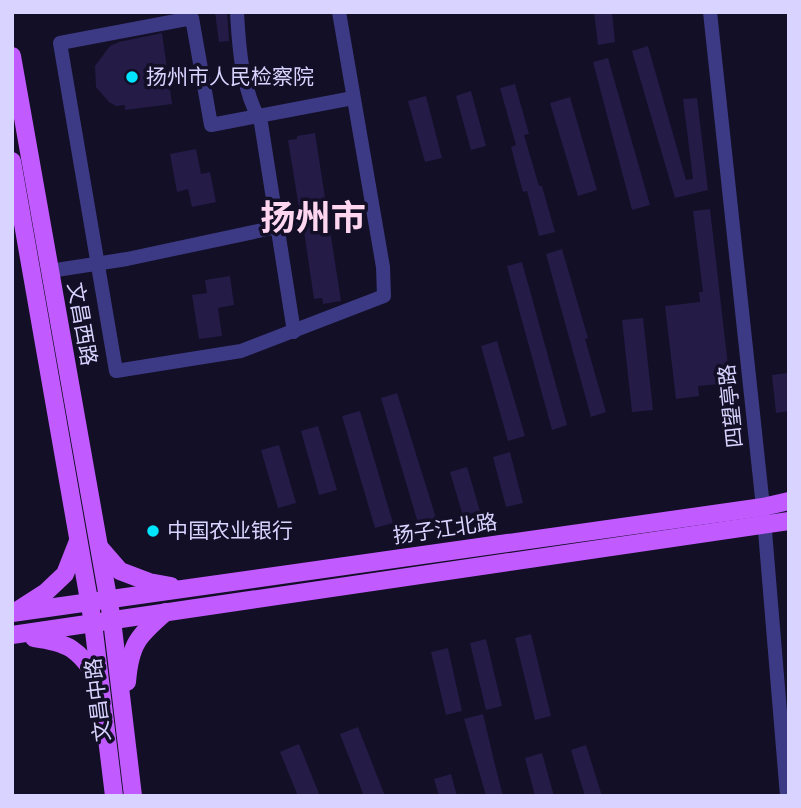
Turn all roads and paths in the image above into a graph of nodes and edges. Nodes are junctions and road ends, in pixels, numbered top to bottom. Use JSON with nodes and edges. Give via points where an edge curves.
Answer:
{"nodes":[{"id":1,"x":237,"y":12,"type":"edge"},
{"id":2,"x":339,"y":12,"type":"edge"},
{"id":3,"x":710,"y":12,"type":"edge"},
{"id":4,"x":12,"y":56,"type":"edge"},
{"id":5,"x":353,"y":98,"type":"junction"},
{"id":6,"x":257,"y":116,"type":"junction"},
{"id":7,"x":12,"y":161,"type":"edge"},
{"id":8,"x":277,"y":227,"type":"junction"},
{"id":9,"x":97,"y":264,"type":"junction"},
{"id":10,"x":50,"y":271,"type":"junction"},
{"id":11,"x":294,"y":332,"type":"junction"},
{"id":12,"x":789,"y":501,"type":"edge"},
{"id":13,"x":763,"y":507,"type":"junction"},
{"id":14,"x":789,"y":521,"type":"edge"},
{"id":15,"x":765,"y":526,"type":"junction"},
{"id":16,"x":78,"y":541,"type":"junction"},
{"id":17,"x":99,"y":546,"type":"junction"},
{"id":18,"x":185,"y":589,"type":"junction"},
{"id":19,"x":108,"y":599,"type":"junction"},
{"id":20,"x":89,"y":602,"type":"junction"},
{"id":21,"x":166,"y":612,"type":"junction"},
{"id":22,"x":12,"y":613,"type":"edge"},
{"id":23,"x":111,"y":620,"type":"junction"},
{"id":24,"x":93,"y":623,"type":"junction"},
{"id":25,"x":12,"y":635,"type":"edge"},
{"id":26,"x":100,"y":681,"type":"junction"},
{"id":27,"x":125,"y":730,"type":"junction"},
{"id":28,"x":114,"y":796,"type":"edge"},
{"id":29,"x":133,"y":796,"type":"edge"},
{"id":30,"x":787,"y":796,"type":"edge"}],
"edges":[{"from":1,"to":6,"type":"street","via":[[239,47]]},
{"from":2,"to":5,"type":"street"},
{"from":3,"to":13,"type":"street","name":"四望亭路"},
{"from":4,"to":10,"type":"main road","name":"文昌西路"},
{"from":5,"to":6,"type":"street"},
{"from":5,"to":11,"type":"street","via":[[384,296]]},
{"from":6,"to":8,"type":"street"},
{"from":6,"to":9,"type":"street","via":[[211,125],[192,18],[60,43]]},
{"from":7,"to":16,"type":"main road","name":"文昌西路"},
{"from":8,"to":9,"type":"street"},
{"from":8,"to":11,"type":"street"},
{"from":9,"to":10,"type":"street"},
{"from":9,"to":11,"type":"street","via":[[116,370],[241,351]]},
{"from":10,"to":17,"type":"main road","name":"文昌西路"},
{"from":12,"to":13,"type":"main road","name":"扬子江北路"},
{"from":13,"to":15,"type":"street","name":"四望亭路"},
{"from":13,"to":18,"type":"main road","name":"扬子江北路"},
{"from":14,"to":15,"type":"main road","name":"扬子江北路"},
{"from":15,"to":21,"type":"main road","name":"扬子江北路"},
{"from":15,"to":30,"type":"street","name":"四望亭路"},
{"from":16,"to":20,"type":"main road","name":"文昌西路"},
{"from":16,"to":22,"type":"main road","via":[[65,574]]},
{"from":17,"to":18,"type":"main road","via":[[120,571]]},
{"from":17,"to":19,"type":"main road","name":"文昌西路"},
{"from":18,"to":19,"type":"main road","name":"扬子江北路"},
{"from":19,"to":20,"type":"main road","name":"扬子江北路"},
{"from":19,"to":23,"type":"main road","name":"文昌中路"},
{"from":20,"to":22,"type":"main road","name":"扬子江北路"},
{"from":20,"to":24,"type":"main road","name":"文昌中路"},
{"from":21,"to":23,"type":"main road","name":"扬子江北路"},
{"from":21,"to":27,"type":"main road","via":[[140,635],[129,659]]},
{"from":23,"to":24,"type":"main road","name":"扬子江北路"},
{"from":23,"to":27,"type":"main road","name":"文昌中路"},
{"from":24,"to":25,"type":"main road","name":"扬子江北路"},
{"from":24,"to":26,"type":"main road","name":"文昌中路"},
{"from":25,"to":26,"type":"main road","via":[[59,641],[82,655]]},
{"from":26,"to":28,"type":"main road","name":"文昌中路"},
{"from":27,"to":29,"type":"main road","name":"文昌中路"}]}
